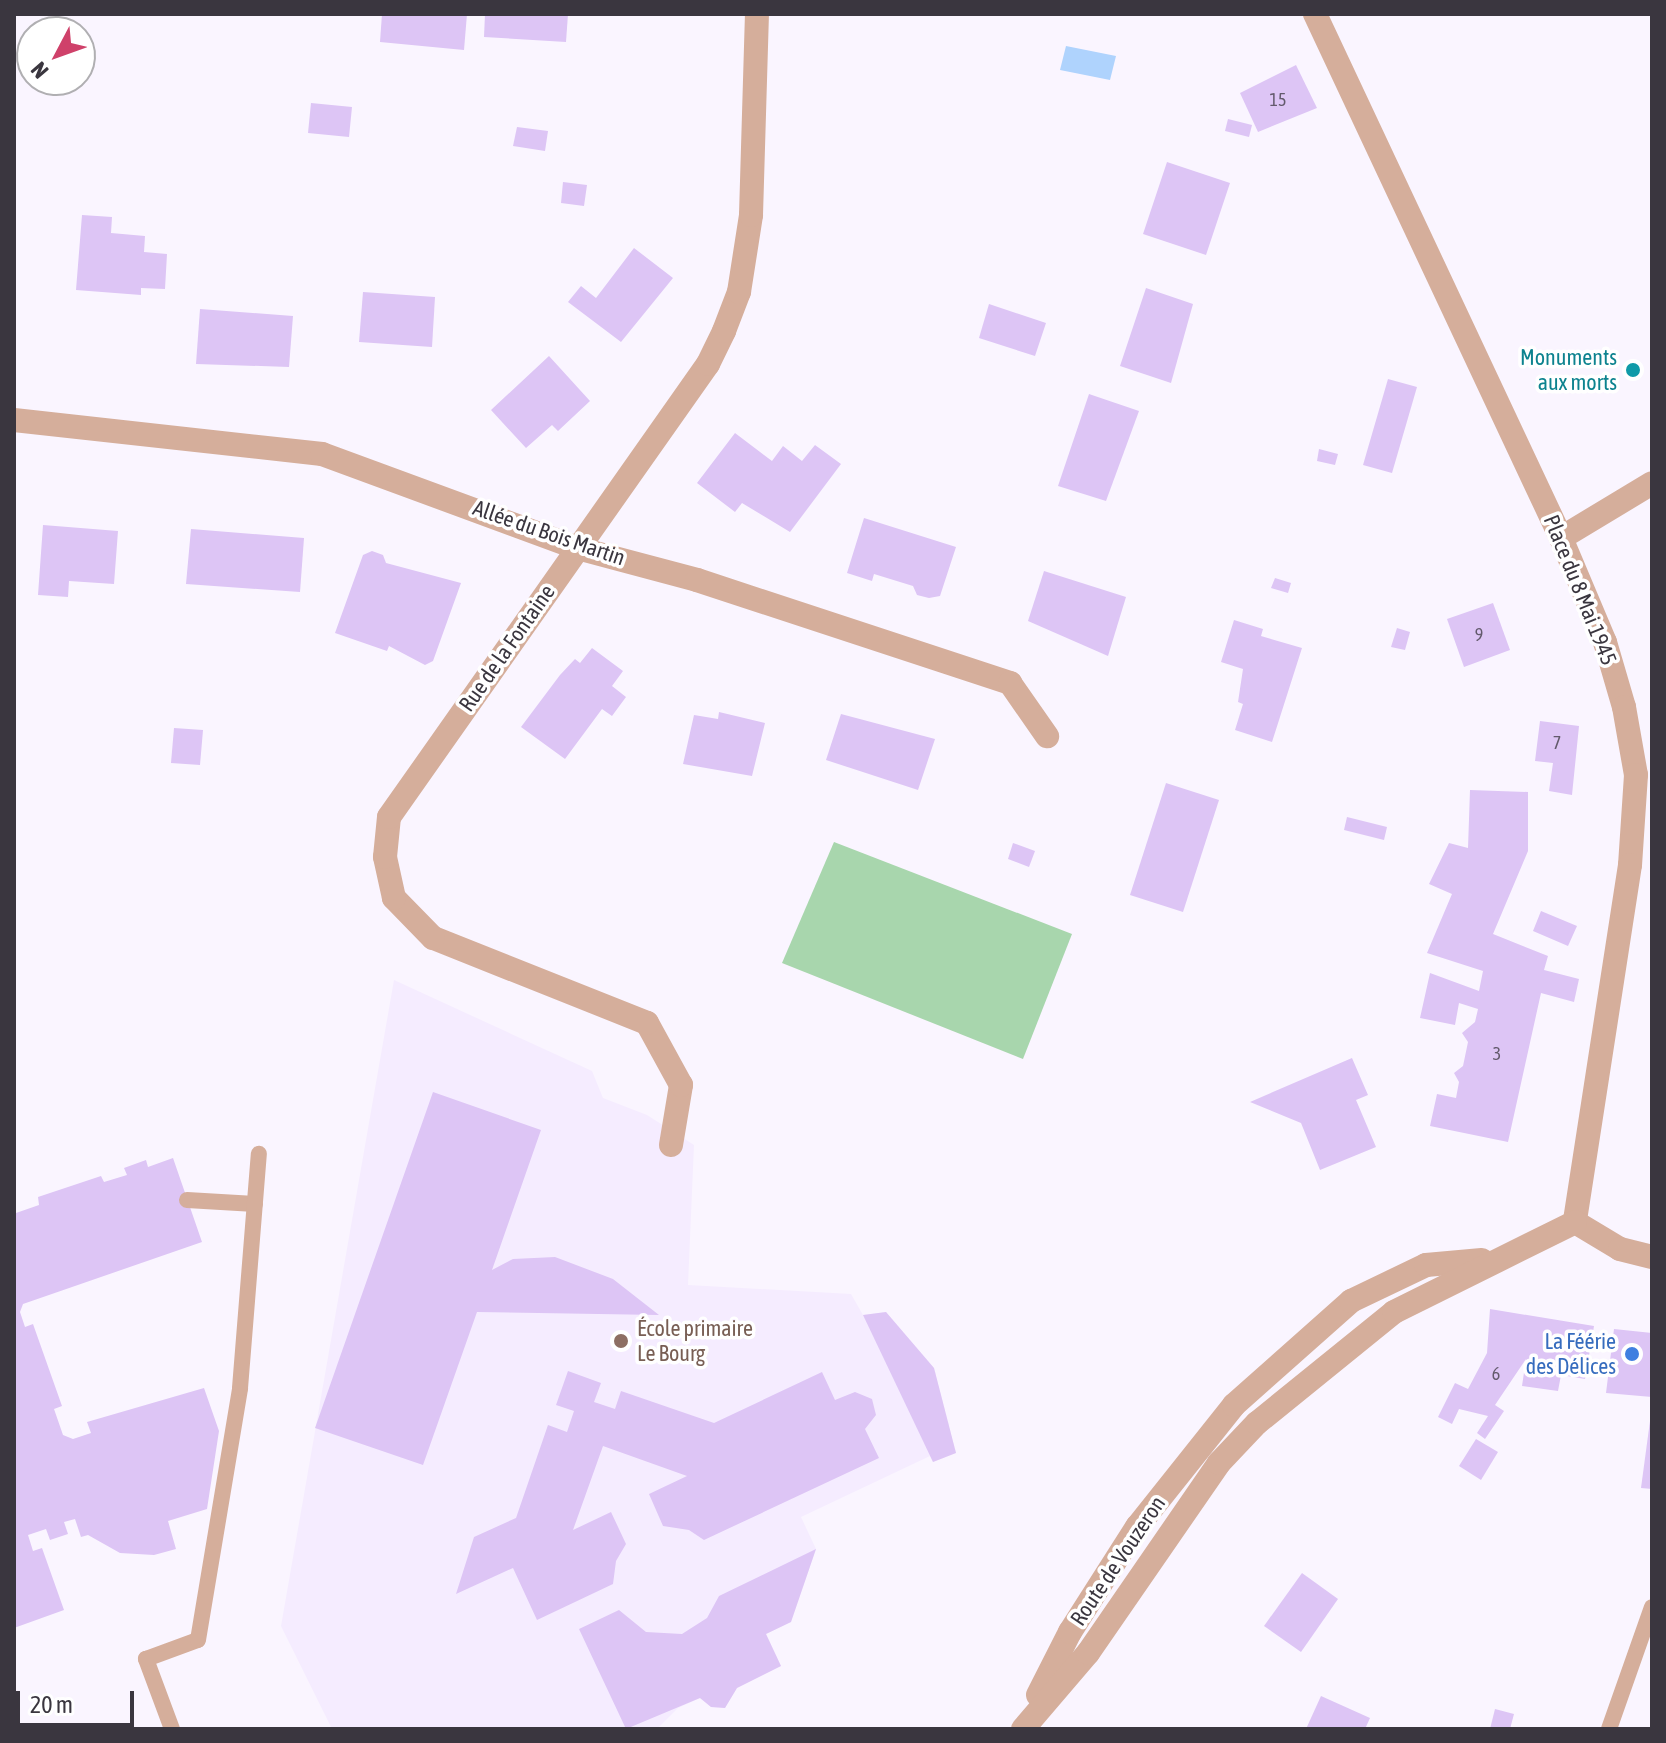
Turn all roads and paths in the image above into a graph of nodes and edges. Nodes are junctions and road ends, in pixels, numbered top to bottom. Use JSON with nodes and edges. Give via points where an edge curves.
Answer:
{"nodes":[{"id":1,"x":757,"y":14,"type":"edge"},
{"id":2,"x":1315,"y":14,"type":"edge"},
{"id":3,"x":14,"y":420,"type":"edge"},
{"id":4,"x":1652,"y":483,"type":"edge"},
{"id":5,"x":1561,"y":538,"type":"junction"},
{"id":6,"x":577,"y":548,"type":"junction"},
{"id":7,"x":1047,"y":736,"type":"dead end"},
{"id":8,"x":671,"y":1145,"type":"dead end"},
{"id":9,"x":259,"y":1154,"type":"dead end"},
{"id":10,"x":187,"y":1200,"type":"dead end"},
{"id":11,"x":255,"y":1204,"type":"junction"},
{"id":12,"x":1575,"y":1222,"type":"junction"},
{"id":13,"x":1652,"y":1257,"type":"edge"},
{"id":14,"x":1496,"y":1259,"type":"junction"},
{"id":15,"x":1234,"y":1405,"type":"junction"},
{"id":16,"x":1257,"y":1423,"type":"junction"},
{"id":17,"x":1652,"y":1607,"type":"edge"},
{"id":18,"x":172,"y":1729,"type":"edge"},
{"id":19,"x":1022,"y":1729,"type":"edge"},
{"id":20,"x":1609,"y":1729,"type":"edge"}],
"edges":[{"from":1,"to":6,"type":"street","name":"Rue de la Fontaine","via":[[751,215],[739,292],[708,364]]},
{"from":2,"to":5,"type":"street","name":"Place du 8 Mai 1945"},
{"from":3,"to":6,"type":"street","name":"Allée du Bois Martin","via":[[322,454]]},
{"from":4,"to":5,"type":"street"},
{"from":5,"to":12,"type":"street","name":"Place du 8 Mai 1945","via":[[1605,642],[1636,775],[1630,865]]},
{"from":6,"to":7,"type":"street","name":"Allée du Bois Martin","via":[[697,580],[1010,683]]},
{"from":6,"to":8,"type":"street","name":"Rue de la Fontaine","via":[[389,817],[385,857],[394,898],[433,938],[647,1023],[681,1085]]},
{"from":9,"to":11,"type":"lane"},
{"from":10,"to":11,"type":"lane"},
{"from":11,"to":18,"type":"lane","via":[[240,1388],[198,1640],[146,1659]]},
{"from":12,"to":13,"type":"street","via":[[1620,1249]]},
{"from":12,"to":14,"type":"street","name":"Route de Vouzeron"},
{"from":14,"to":15,"type":"street","name":"Route de Vouzeron","via":[[1426,1265],[1351,1301]]},
{"from":14,"to":16,"type":"street","name":"Route de Vouzeron","via":[[1394,1312]]},
{"from":15,"to":16,"type":"street"},
{"from":15,"to":19,"type":"street","name":"Route de Vouzeron","via":[[1137,1527],[1070,1632]]},
{"from":16,"to":19,"type":"street","name":"Route de Vouzeron","via":[[1219,1463],[1088,1653]]},
{"from":17,"to":20,"type":"lane"}]}
